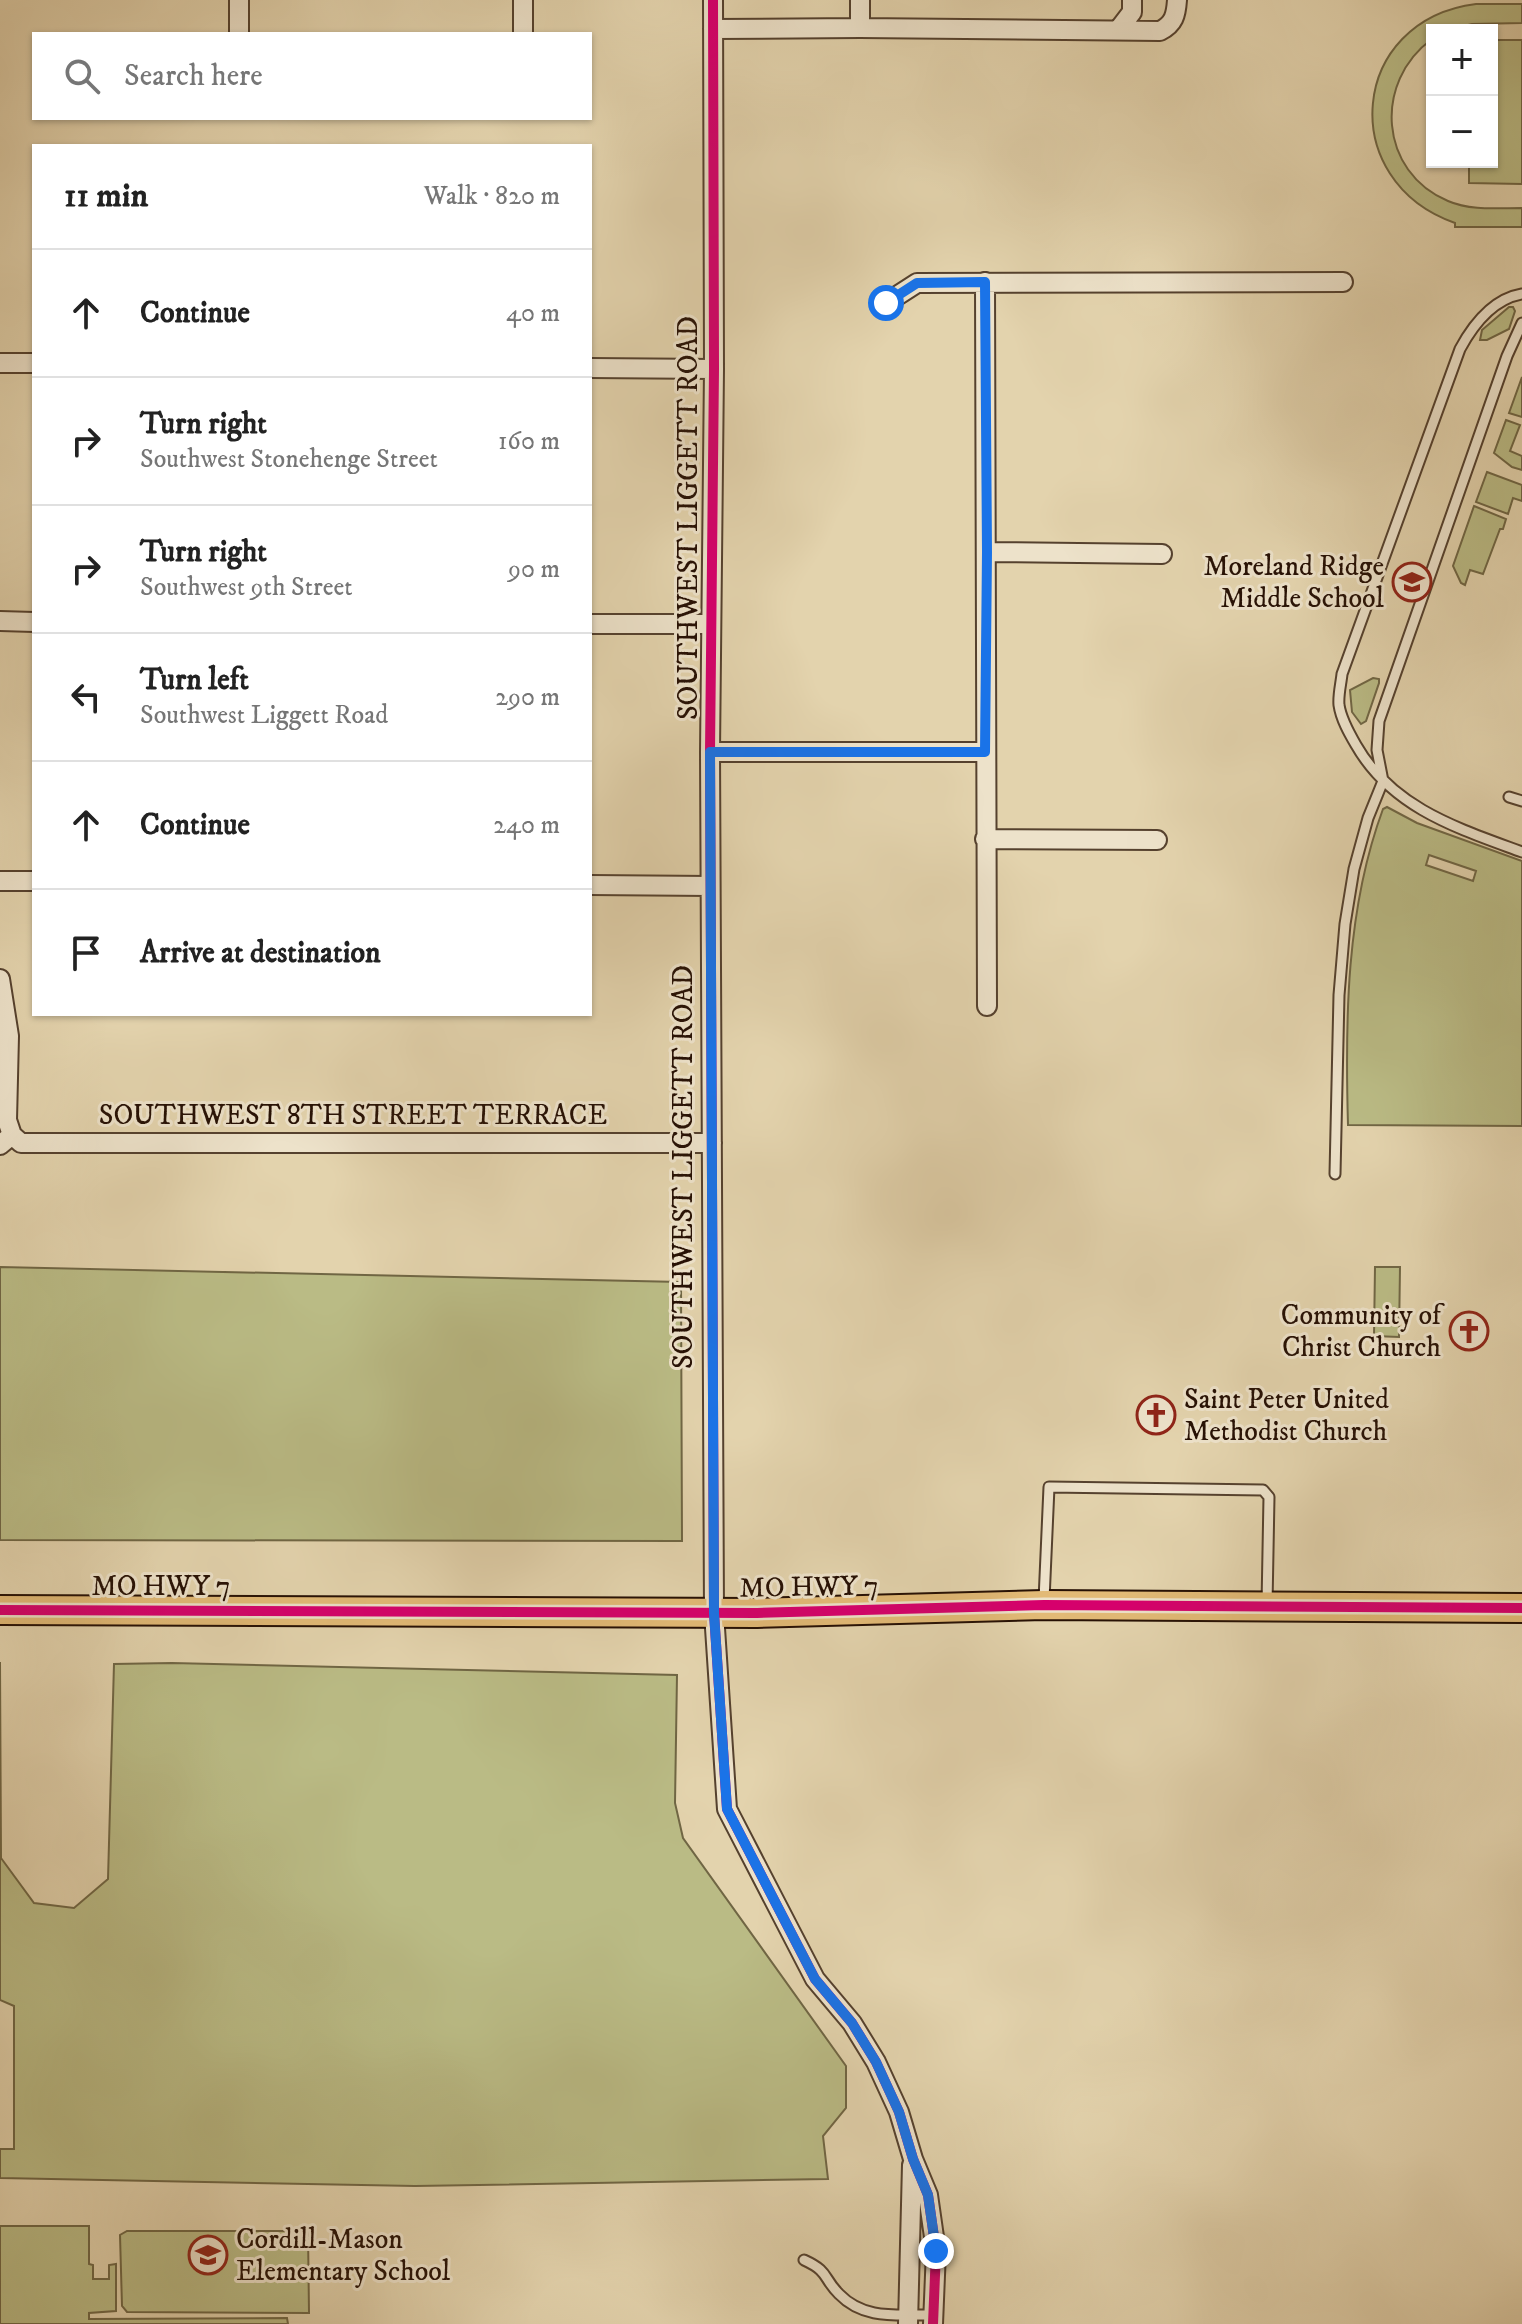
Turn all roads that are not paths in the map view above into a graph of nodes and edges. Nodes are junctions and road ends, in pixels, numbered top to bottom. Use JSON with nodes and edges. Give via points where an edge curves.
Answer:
{"nodes":[{"id":1,"x":239,"y":0,"type":"edge"},
{"id":2,"x":523,"y":0,"type":"edge"},
{"id":3,"x":713,"y":0,"type":"edge"},
{"id":4,"x":860,"y":0,"type":"edge"},
{"id":5,"x":1132,"y":0,"type":"edge"},
{"id":6,"x":1177,"y":0,"type":"edge"},
{"id":7,"x":860,"y":28,"type":"junction"},
{"id":8,"x":713,"y":29,"type":"junction"},
{"id":9,"x":1119,"y":29,"type":"junction"},
{"id":10,"x":239,"y":32,"type":"edge"},
{"id":11,"x":523,"y":32,"type":"edge"},
{"id":12,"x":985,"y":282,"type":"junction"},
{"id":13,"x":1343,"y":282,"type":"dead end"},
{"id":14,"x":1522,"y":294,"type":"edge"},
{"id":15,"x":886,"y":303,"type":"dead end"},
{"id":16,"x":1522,"y":323,"type":"edge"},
{"id":17,"x":0,"y":363,"type":"edge"},
{"id":18,"x":32,"y":363,"type":"edge"},
{"id":19,"x":592,"y":368,"type":"edge"},
{"id":20,"x":714,"y":369,"type":"junction"},
{"id":21,"x":987,"y":552,"type":"junction"},
{"id":22,"x":1162,"y":554,"type":"dead end"},
{"id":23,"x":0,"y":621,"type":"edge"},
{"id":24,"x":32,"y":622,"type":"edge"},
{"id":25,"x":592,"y":624,"type":"edge"},
{"id":26,"x":711,"y":624,"type":"junction"},
{"id":27,"x":710,"y":752,"type":"junction"},
{"id":28,"x":985,"y":752,"type":"junction"},
{"id":29,"x":1383,"y":781,"type":"junction"},
{"id":30,"x":1509,"y":797,"type":"dead end"},
{"id":31,"x":1522,"y":801,"type":"edge"},
{"id":32,"x":985,"y":839,"type":"junction"},
{"id":33,"x":1157,"y":840,"type":"dead end"},
{"id":34,"x":1522,"y":852,"type":"edge"},
{"id":35,"x":0,"y":881,"type":"edge"},
{"id":36,"x":32,"y":881,"type":"edge"},
{"id":37,"x":592,"y":885,"type":"edge"},
{"id":38,"x":710,"y":886,"type":"junction"},
{"id":39,"x":0,"y":979,"type":"edge"},
{"id":40,"x":987,"y":1006,"type":"dead end"},
{"id":41,"x":6,"y":1140,"type":"edge"},
{"id":42,"x":712,"y":1143,"type":"junction"},
{"id":43,"x":1335,"y":1174,"type":"dead end"},
{"id":44,"x":1044,"y":1605,"type":"junction"},
{"id":45,"x":1267,"y":1608,"type":"junction"},
{"id":46,"x":1522,"y":1608,"type":"edge"},
{"id":47,"x":0,"y":1610,"type":"edge"},
{"id":48,"x":714,"y":1613,"type":"junction"},
{"id":49,"x":913,"y":2159,"type":"junction"},
{"id":50,"x":804,"y":2260,"type":"dead end"},
{"id":51,"x":908,"y":2319,"type":"edge"},
{"id":52,"x":934,"y":2320,"type":"edge"}],
"edges":[{"from":1,"to":10,"type":"street"},
{"from":2,"to":11,"type":"street"},
{"from":3,"to":8,"type":"street","name":"SOUTHWEST LIGGETT ROAD"},
{"from":4,"to":7,"type":"street"},
{"from":5,"to":9,"type":"street","via":[[1132,12]]},
{"from":6,"to":9,"type":"street","via":[[1171,25],[1160,31]]},
{"from":7,"to":8,"type":"street"},
{"from":7,"to":9,"type":"street"},
{"from":8,"to":20,"type":"street","name":"SOUTHWEST LIGGETT ROAD"},
{"from":12,"to":13,"type":"street"},
{"from":12,"to":15,"type":"street","via":[[917,283]]},
{"from":12,"to":21,"type":"street"},
{"from":14,"to":29,"type":"lane","via":[[1509,296],[1483,316],[1460,349],[1342,674],[1339,705],[1347,730]]},
{"from":16,"to":29,"type":"lane","via":[[1379,721]]},
{"from":17,"to":18,"type":"street"},
{"from":19,"to":20,"type":"street"},
{"from":20,"to":26,"type":"street","name":"SOUTHWEST LIGGETT ROAD"},
{"from":21,"to":22,"type":"street"},
{"from":21,"to":28,"type":"street"},
{"from":23,"to":24,"type":"street"},
{"from":25,"to":26,"type":"street"},
{"from":26,"to":27,"type":"street","name":"SOUTHWEST LIGGETT ROAD"},
{"from":27,"to":28,"type":"street"},
{"from":27,"to":38,"type":"street","name":"SOUTHWEST LIGGETT ROAD"},
{"from":28,"to":32,"type":"street"},
{"from":29,"to":34,"type":"lane","via":[[1412,806],[1447,825]]},
{"from":29,"to":43,"type":"lane","via":[[1354,869],[1345,924]]},
{"from":30,"to":31,"type":"lane"},
{"from":32,"to":33,"type":"street"},
{"from":32,"to":40,"type":"street"},
{"from":35,"to":36,"type":"street"},
{"from":37,"to":38,"type":"street"},
{"from":38,"to":42,"type":"street","name":"SOUTHWEST LIGGETT ROAD"},
{"from":39,"to":41,"type":"street","via":[[9,1036]]},
{"from":41,"to":42,"type":"street","name":"SOUTHWEST 8TH STREET TERRACE"},
{"from":42,"to":48,"type":"street","name":"SOUTHWEST LIGGETT ROAD"},
{"from":44,"to":45,"type":"main road","name":"MO HWY 7"},
{"from":44,"to":45,"type":"lane","via":[[1049,1487],[1268,1492]]},
{"from":44,"to":48,"type":"main road","name":"MO HWY 7"},
{"from":45,"to":46,"type":"main road","name":"MO HWY 7"},
{"from":47,"to":48,"type":"main road","name":"MO HWY 7"},
{"from":48,"to":49,"type":"street","name":"SOUTHWEST LIGGETT ROAD","via":[[727,1809],[815,1979],[876,2062]]},
{"from":49,"to":51,"type":"street"},
{"from":49,"to":52,"type":"street","via":[[928,2195],[936,2251]]},
{"from":50,"to":51,"type":"lane","via":[[821,2268],[859,2311]]},
{"from":51,"to":52,"type":"lane"}]}
